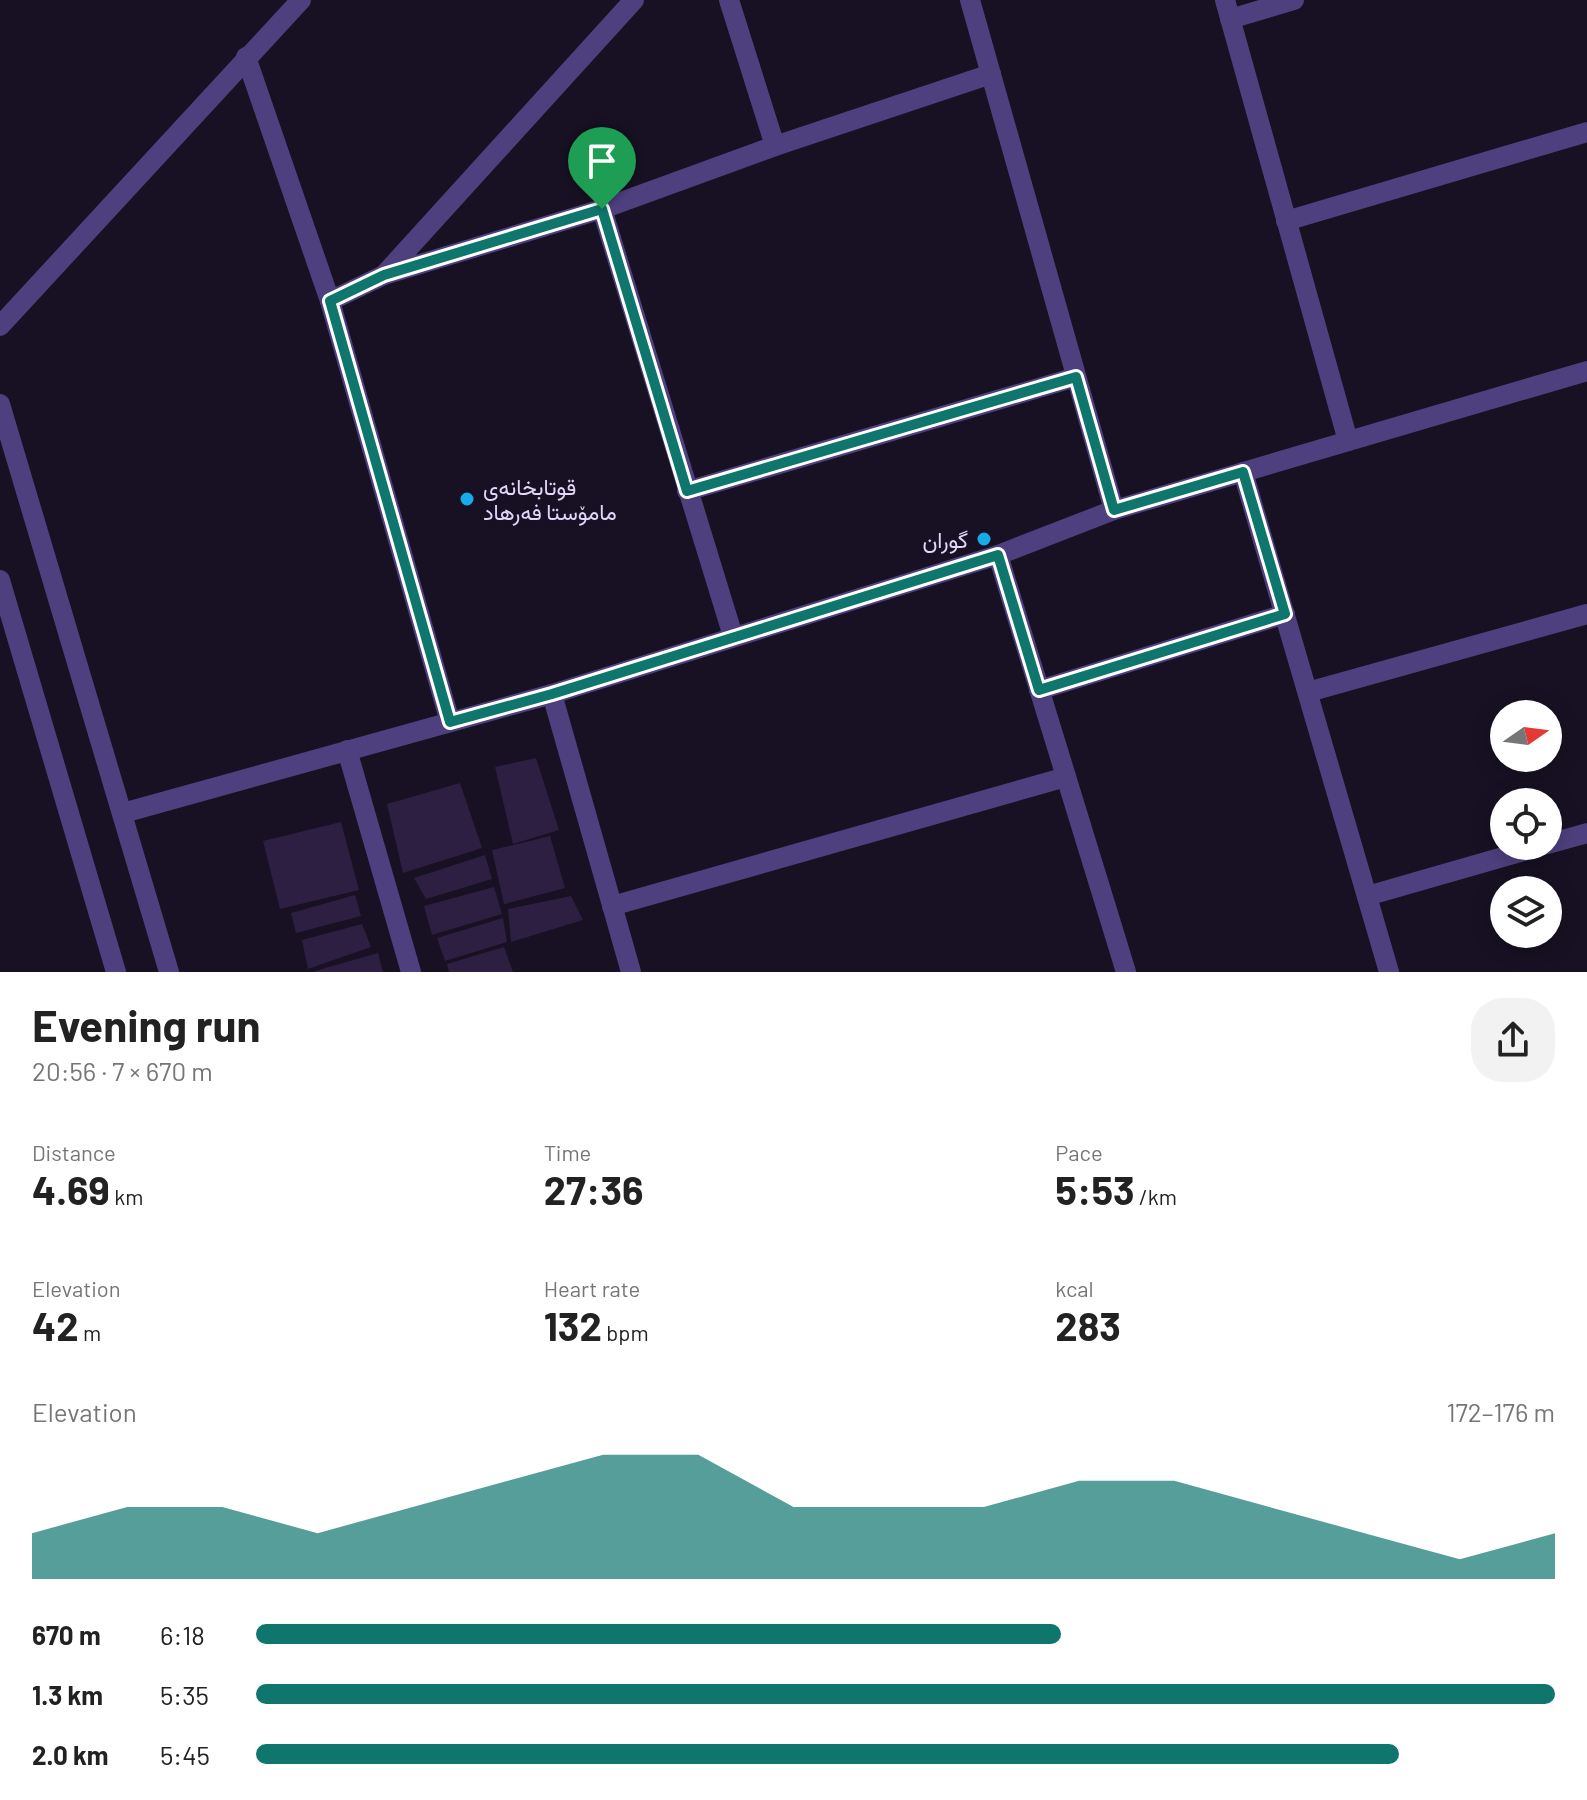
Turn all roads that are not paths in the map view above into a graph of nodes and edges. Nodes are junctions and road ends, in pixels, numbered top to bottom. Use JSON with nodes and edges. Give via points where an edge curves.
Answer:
{"nodes":[{"id":1,"x":301,"y":0,"type":"edge"},
{"id":2,"x":634,"y":0,"type":"edge"},
{"id":3,"x":729,"y":0,"type":"edge"},
{"id":4,"x":970,"y":0,"type":"edge"},
{"id":5,"x":1294,"y":0,"type":"edge"},
{"id":6,"x":1227,"y":10,"type":"edge"},
{"id":7,"x":246,"y":57,"type":"junction"},
{"id":8,"x":991,"y":74,"type":"junction"},
{"id":9,"x":1587,"y":132,"type":"edge"},
{"id":10,"x":775,"y":146,"type":"junction"},
{"id":11,"x":602,"y":209,"type":"junction"},
{"id":12,"x":1286,"y":221,"type":"junction"},
{"id":13,"x":384,"y":275,"type":"junction"},
{"id":14,"x":330,"y":301,"type":"junction"},
{"id":15,"x":0,"y":326,"type":"edge"},
{"id":16,"x":1587,"y":371,"type":"edge"},
{"id":17,"x":1076,"y":377,"type":"junction"},
{"id":18,"x":0,"y":404,"type":"edge"},
{"id":19,"x":1348,"y":441,"type":"junction"},
{"id":20,"x":1243,"y":472,"type":"junction"},
{"id":21,"x":687,"y":491,"type":"junction"},
{"id":22,"x":1114,"y":510,"type":"junction"},
{"id":23,"x":998,"y":555,"type":"junction"},
{"id":24,"x":0,"y":580,"type":"edge"},
{"id":25,"x":1285,"y":614,"type":"junction"},
{"id":26,"x":1587,"y":614,"type":"edge"},
{"id":27,"x":733,"y":636,"type":"junction"},
{"id":28,"x":1039,"y":690,"type":"junction"},
{"id":29,"x":1308,"y":692,"type":"junction"},
{"id":30,"x":552,"y":694,"type":"junction"},
{"id":31,"x":450,"y":722,"type":"junction"},
{"id":32,"x":347,"y":750,"type":"junction"},
{"id":33,"x":1066,"y":777,"type":"junction"},
{"id":34,"x":123,"y":813,"type":"junction"},
{"id":35,"x":1587,"y":833,"type":"edge"},
{"id":36,"x":1562,"y":840,"type":"edge"},
{"id":37,"x":1492,"y":860,"type":"edge"},
{"id":38,"x":1367,"y":896,"type":"junction"},
{"id":39,"x":612,"y":906,"type":"junction"},
{"id":40,"x":116,"y":972,"type":"edge"},
{"id":41,"x":169,"y":972,"type":"edge"},
{"id":42,"x":411,"y":972,"type":"edge"},
{"id":43,"x":631,"y":972,"type":"edge"},
{"id":44,"x":1126,"y":972,"type":"edge"},
{"id":45,"x":1389,"y":972,"type":"edge"}],
"edges":[{"from":1,"to":7,"type":"street"},
{"from":2,"to":13,"type":"street"},
{"from":3,"to":10,"type":"street"},
{"from":4,"to":8,"type":"street"},
{"from":5,"to":6,"type":"street"},
{"from":6,"to":12,"type":"street"},
{"from":7,"to":14,"type":"street"},
{"from":7,"to":15,"type":"street"},
{"from":8,"to":10,"type":"street"},
{"from":8,"to":17,"type":"street"},
{"from":9,"to":12,"type":"street"},
{"from":10,"to":11,"type":"street"},
{"from":11,"to":13,"type":"street"},
{"from":11,"to":21,"type":"street"},
{"from":12,"to":19,"type":"street"},
{"from":13,"to":14,"type":"street"},
{"from":14,"to":31,"type":"street"},
{"from":16,"to":19,"type":"street"},
{"from":17,"to":21,"type":"street"},
{"from":17,"to":22,"type":"street"},
{"from":18,"to":34,"type":"street"},
{"from":19,"to":20,"type":"street"},
{"from":20,"to":22,"type":"street"},
{"from":20,"to":25,"type":"street"},
{"from":21,"to":27,"type":"street"},
{"from":22,"to":23,"type":"street"},
{"from":23,"to":27,"type":"street"},
{"from":23,"to":28,"type":"street"},
{"from":24,"to":40,"type":"street"},
{"from":25,"to":28,"type":"street"},
{"from":25,"to":29,"type":"street"},
{"from":26,"to":29,"type":"street"},
{"from":27,"to":30,"type":"street"},
{"from":28,"to":33,"type":"street"},
{"from":29,"to":38,"type":"street"},
{"from":30,"to":31,"type":"street"},
{"from":30,"to":39,"type":"street"},
{"from":31,"to":32,"type":"street"},
{"from":32,"to":34,"type":"street"},
{"from":32,"to":42,"type":"street"},
{"from":33,"to":39,"type":"street"},
{"from":33,"to":44,"type":"street"},
{"from":34,"to":41,"type":"street"},
{"from":35,"to":36,"type":"street"},
{"from":37,"to":38,"type":"street"},
{"from":38,"to":45,"type":"street"},
{"from":39,"to":43,"type":"street"}]}
